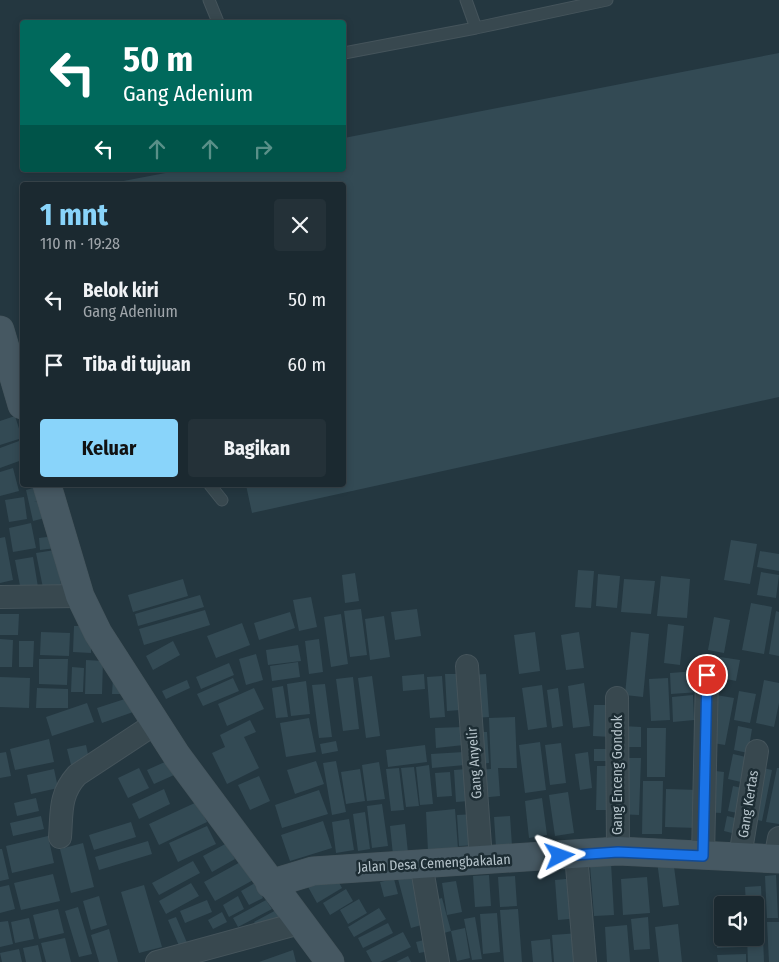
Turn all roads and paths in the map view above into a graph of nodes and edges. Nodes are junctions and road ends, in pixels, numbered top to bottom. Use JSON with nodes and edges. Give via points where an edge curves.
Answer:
{"nodes":[{"id":1,"x":209,"y":0,"type":"edge"},
{"id":2,"x":466,"y":0,"type":"edge"},
{"id":3,"x":607,"y":0,"type":"edge"},
{"id":4,"x":217,"y":20,"type":"edge"},
{"id":5,"x":476,"y":28,"type":"junction"},
{"id":6,"x":346,"y":53,"type":"edge"},
{"id":7,"x":0,"y":330,"type":"edge"},
{"id":8,"x":20,"y":399,"type":"edge"},
{"id":9,"x":48,"y":487,"type":"edge"},
{"id":10,"x":212,"y":487,"type":"edge"},
{"id":11,"x":222,"y":500,"type":"dead end"},
{"id":12,"x":80,"y":596,"type":"junction"},
{"id":13,"x":0,"y":597,"type":"edge"},
{"id":14,"x":468,"y":666,"type":"dead end"},
{"id":15,"x":707,"y":675,"type":"dead end"},
{"id":16,"x":617,"y":698,"type":"dead end"},
{"id":17,"x":156,"y":723,"type":"junction"},
{"id":18,"x":756,"y":751,"type":"dead end"},
{"id":19,"x":60,"y":837,"type":"dead end"},
{"id":20,"x":618,"y":852,"type":"junction"},
{"id":21,"x":778,"y":852,"type":"edge"},
{"id":22,"x":576,"y":854,"type":"junction"},
{"id":23,"x":703,"y":856,"type":"junction"},
{"id":24,"x":740,"y":857,"type":"junction"},
{"id":25,"x":481,"y":859,"type":"junction"},
{"id":26,"x":420,"y":863,"type":"junction"},
{"id":27,"x":270,"y":884,"type":"junction"},
{"id":28,"x":300,"y":923,"type":"junction"},
{"id":29,"x":158,"y":962,"type":"edge"},
{"id":30,"x":330,"y":962,"type":"edge"},
{"id":31,"x":438,"y":962,"type":"edge"},
{"id":32,"x":585,"y":962,"type":"edge"}],
"edges":[{"from":1,"to":4,"type":"lane"},
{"from":2,"to":5,"type":"lane"},
{"from":3,"to":5,"type":"lane"},
{"from":5,"to":6,"type":"lane"},
{"from":7,"to":8,"type":"main road"},
{"from":9,"to":12,"type":"main road"},
{"from":10,"to":11,"type":"lane"},
{"from":12,"to":13,"type":"street"},
{"from":12,"to":17,"type":"main road","via":[[98,633]]},
{"from":14,"to":25,"type":"street","name":"Gang Anyelir"},
{"from":15,"to":23,"type":"street"},
{"from":16,"to":20,"type":"street","name":"Gang Enceng Gondok"},
{"from":17,"to":19,"type":"street","via":[[77,775],[69,784],[63,796]]},
{"from":17,"to":27,"type":"main road"},
{"from":18,"to":24,"type":"street","name":"Gang Kertas"},
{"from":20,"to":22,"type":"main road","name":"Jalan Desa Cemengbakalan"},
{"from":20,"to":23,"type":"main road","name":"Jalan Desa Cemengbakalan"},
{"from":21,"to":24,"type":"main road","name":"Jalan Desa Cemengbakalan"},
{"from":22,"to":25,"type":"main road","name":"Jalan Desa Cemengbakalan"},
{"from":22,"to":32,"type":"street"},
{"from":23,"to":24,"type":"main road","name":"Jalan Desa Cemengbakalan"},
{"from":25,"to":26,"type":"main road","name":"Jalan Desa Cemengbakalan"},
{"from":26,"to":27,"type":"main road","name":"Jalan Desa Cemengbakalan","via":[[313,871]]},
{"from":26,"to":31,"type":"street"},
{"from":27,"to":28,"type":"main road"},
{"from":28,"to":29,"type":"street"},
{"from":28,"to":30,"type":"main road"}]}
